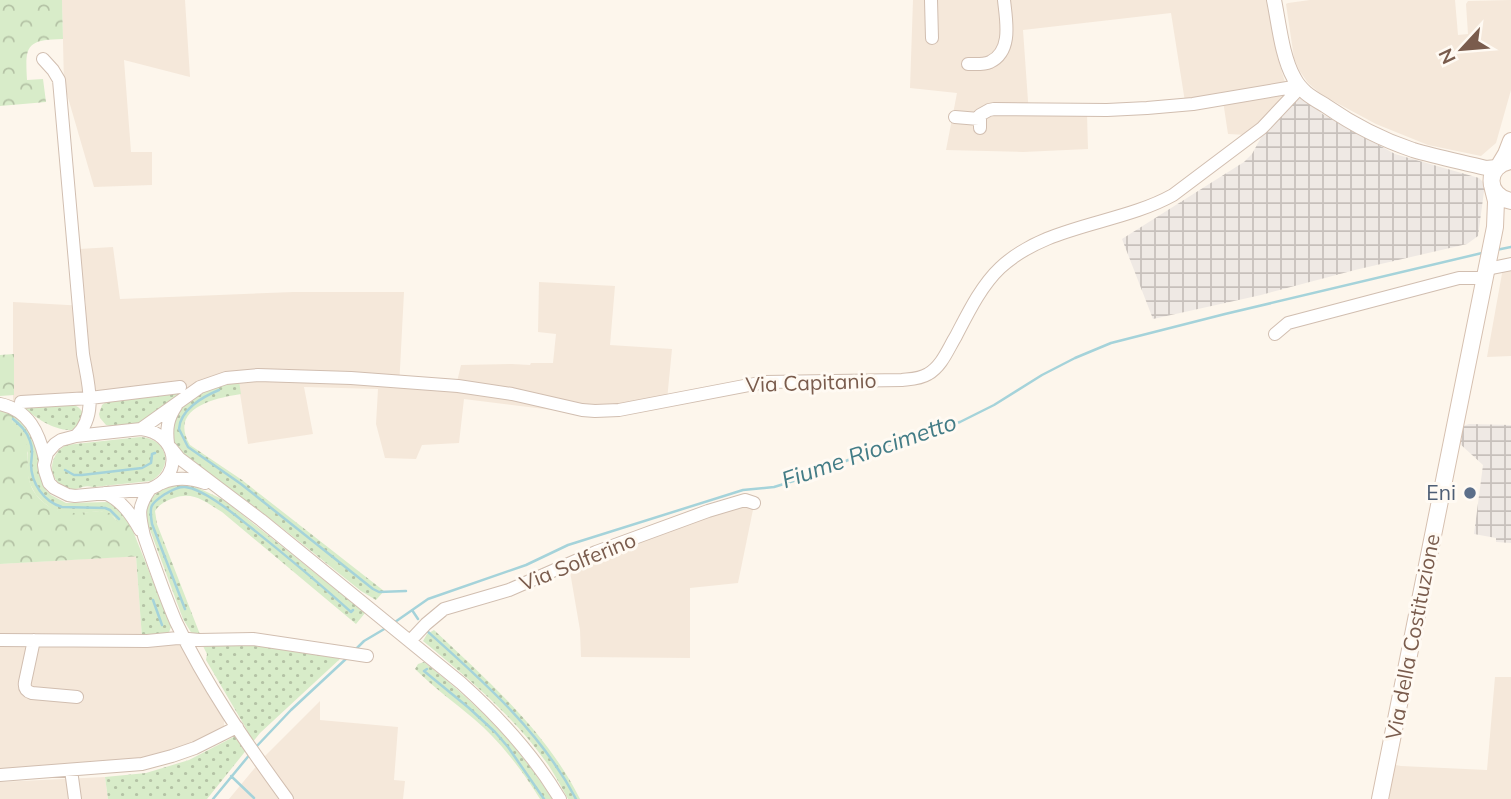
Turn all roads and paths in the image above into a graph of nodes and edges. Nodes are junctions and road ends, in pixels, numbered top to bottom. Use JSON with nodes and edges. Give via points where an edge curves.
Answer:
{"nodes":[{"id":1,"x":931,"y":0,"type":"edge"},
{"id":2,"x":1004,"y":0,"type":"edge"},
{"id":3,"x":1274,"y":0,"type":"edge"},
{"id":4,"x":932,"y":38,"type":"dead end"},
{"id":5,"x":43,"y":59,"type":"dead end"},
{"id":6,"x":968,"y":64,"type":"dead end"},
{"id":7,"x":1299,"y":86,"type":"junction"},
{"id":8,"x":955,"y":117,"type":"dead end"},
{"id":9,"x":1511,"y":141,"type":"edge"},
{"id":10,"x":1469,"y":164,"type":"junction"},
{"id":11,"x":1502,"y":164,"type":"edge"},
{"id":12,"x":1492,"y":186,"type":"junction"},
{"id":13,"x":1511,"y":202,"type":"edge"},
{"id":14,"x":1494,"y":234,"type":"junction"},
{"id":15,"x":1511,"y":264,"type":"edge"},
{"id":16,"x":1486,"y":268,"type":"junction"},
{"id":17,"x":1275,"y":334,"type":"dead end"},
{"id":18,"x":180,"y":387,"type":"dead end"},
{"id":19,"x":21,"y":402,"type":"dead end"},
{"id":20,"x":178,"y":402,"type":"junction"},
{"id":21,"x":90,"y":403,"type":"junction"},
{"id":22,"x":2,"y":404,"type":"edge"},
{"id":23,"x":141,"y":429,"type":"junction"},
{"id":24,"x":108,"y":432,"type":"junction"},
{"id":25,"x":76,"y":436,"type":"junction"},
{"id":26,"x":169,"y":446,"type":"junction"},
{"id":27,"x":45,"y":459,"type":"junction"},
{"id":28,"x":162,"y":482,"type":"junction"},
{"id":29,"x":219,"y":488,"type":"junction"},
{"id":30,"x":150,"y":489,"type":"junction"},
{"id":31,"x":105,"y":493,"type":"junction"},
{"id":32,"x":754,"y":503,"type":"dead end"},
{"id":33,"x":144,"y":536,"type":"junction"},
{"id":34,"x":184,"y":638,"type":"junction"},
{"id":35,"x":0,"y":640,"type":"edge"},
{"id":36,"x":34,"y":640,"type":"junction"},
{"id":37,"x":410,"y":641,"type":"junction"},
{"id":38,"x":367,"y":656,"type":"dead end"},
{"id":39,"x":77,"y":697,"type":"dead end"},
{"id":40,"x":237,"y":727,"type":"junction"},
{"id":41,"x":71,"y":770,"type":"junction"},
{"id":42,"x":0,"y":775,"type":"edge"},
{"id":43,"x":75,"y":799,"type":"edge"},
{"id":44,"x":287,"y":799,"type":"edge"},
{"id":45,"x":560,"y":799,"type":"edge"},
{"id":46,"x":1380,"y":799,"type":"edge"}],
"edges":[{"from":1,"to":4,"type":"street"},
{"from":2,"to":6,"type":"street","via":[[1006,41],[1002,51],[989,63]]},
{"from":3,"to":7,"type":"street","via":[[1287,61]]},
{"from":5,"to":21,"type":"street","via":[[58,80]]},
{"from":7,"to":8,"type":"street","via":[[1157,108],[994,109],[981,115],[979,124]]},
{"from":7,"to":10,"type":"street","via":[[1333,111],[1388,140]]},
{"from":7,"to":20,"type":"street","name":"Via Capitanio","via":[[1262,128],[1173,195],[1142,210],[1058,235],[999,268],[938,366],[923,377],[765,382],[595,411],[471,388],[258,375],[215,381]]},
{"from":9,"to":11,"type":"main road"},
{"from":10,"to":11,"type":"street","via":[[1486,168]]},
{"from":10,"to":12,"type":"street"},
{"from":11,"to":12,"type":"main road","name":"Via della Costituzione","via":[[1493,174]]},
{"from":12,"to":13,"type":"main road"},
{"from":12,"to":14,"type":"main road","name":"Via della Costituzione"},
{"from":13,"to":14,"type":"main road","name":"Via della Costituzione"},
{"from":14,"to":16,"type":"main road","name":"Via della Costituzione"},
{"from":15,"to":16,"type":"street"},
{"from":16,"to":17,"type":"street","via":[[1288,323]]},
{"from":16,"to":46,"type":"main road","name":"Via della Costituzione"},
{"from":18,"to":21,"type":"street"},
{"from":19,"to":21,"type":"street"},
{"from":20,"to":23,"type":"street","name":"Via Capitanio"},
{"from":20,"to":26,"type":"street","via":[[167,426]]},
{"from":21,"to":24,"type":"street","via":[[96,423]]},
{"from":21,"to":25,"type":"street","via":[[83,429]]},
{"from":22,"to":27,"type":"street","via":[[34,426]]},
{"from":23,"to":24,"type":"street"},
{"from":23,"to":26,"type":"street","via":[[162,436]]},
{"from":24,"to":25,"type":"street"},
{"from":25,"to":27,"type":"street","via":[[55,443]]},
{"from":26,"to":28,"type":"street","via":[[172,466]]},
{"from":26,"to":29,"type":"street"},
{"from":27,"to":31,"type":"street","via":[[46,477],[59,492],[75,496]]},
{"from":28,"to":29,"type":"street","via":[[185,478]]},
{"from":28,"to":30,"type":"street"},
{"from":29,"to":37,"type":"street"},
{"from":30,"to":31,"type":"street"},
{"from":30,"to":33,"type":"street","via":[[140,506]]},
{"from":31,"to":33,"type":"street","via":[[125,507]]},
{"from":32,"to":37,"type":"street","name":"Via Solferino","via":[[745,500],[708,511],[583,556],[509,590],[444,609]]},
{"from":33,"to":34,"type":"street"},
{"from":34,"to":36,"type":"street"},
{"from":34,"to":38,"type":"street","via":[[253,639]]},
{"from":34,"to":40,"type":"street"},
{"from":35,"to":36,"type":"street"},
{"from":36,"to":39,"type":"street","via":[[24,682],[27,691]]},
{"from":37,"to":45,"type":"street","via":[[505,724]]},
{"from":40,"to":41,"type":"street","via":[[157,761]]},
{"from":40,"to":44,"type":"street"},
{"from":41,"to":42,"type":"street"},
{"from":41,"to":43,"type":"street"}]}
